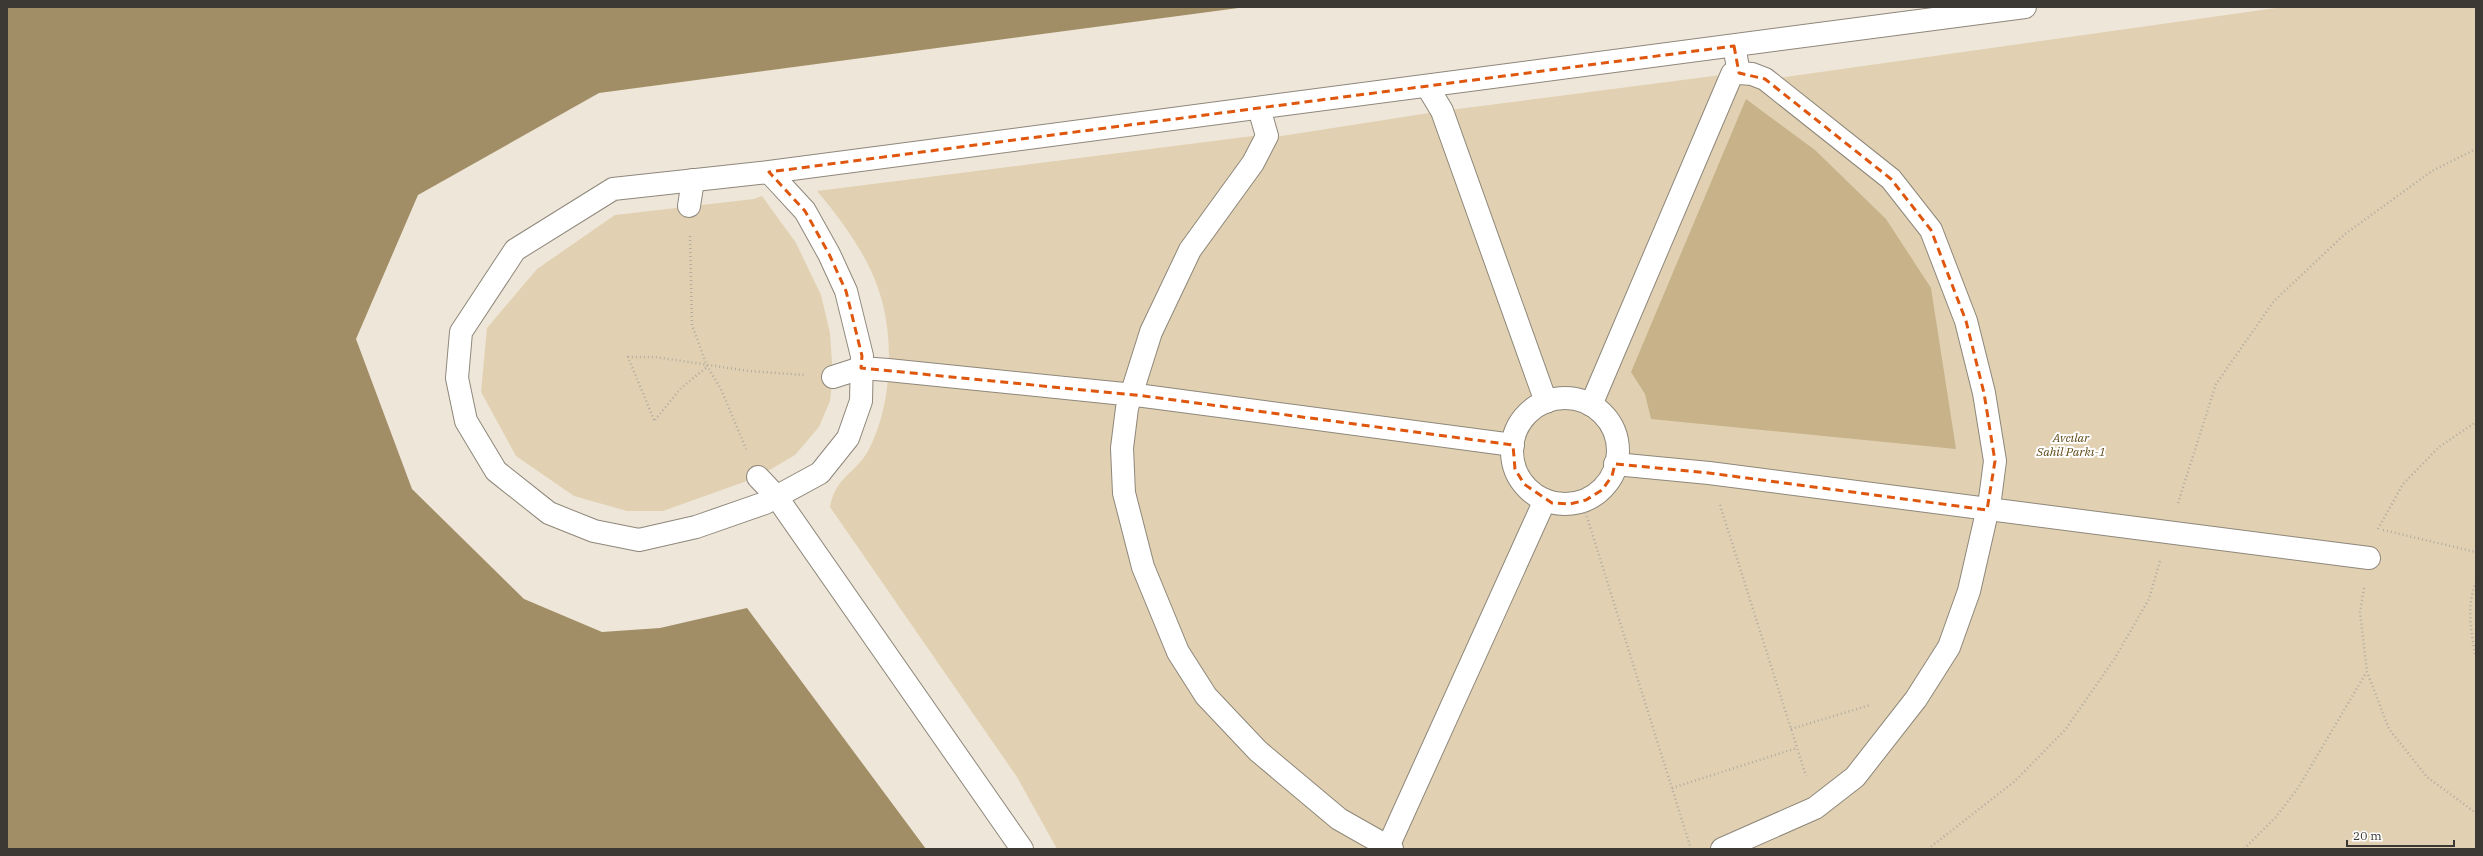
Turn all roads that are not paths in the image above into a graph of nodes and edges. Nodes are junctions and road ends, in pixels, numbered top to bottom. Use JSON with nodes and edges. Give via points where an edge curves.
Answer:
{"nodes":[{"id":1,"x":2025,"y":7,"type":"edge"},
{"id":2,"x":1734,"y":46,"type":"junction"},
{"id":3,"x":1739,"y":73,"type":"junction"},
{"id":4,"x":1427,"y":86,"type":"junction"},
{"id":5,"x":1259,"y":108,"type":"junction"},
{"id":6,"x":770,"y":172,"type":"junction"},
{"id":7,"x":693,"y":180,"type":"junction"},
{"id":8,"x":689,"y":206,"type":"road end"},
{"id":9,"x":861,"y":368,"type":"junction"},
{"id":10,"x":833,"y":377,"type":"road end"},
{"id":11,"x":1131,"y":395,"type":"junction"},
{"id":12,"x":1546,"y":402,"type":"junction"},
{"id":13,"x":1591,"y":405,"type":"junction"},
{"id":14,"x":1513,"y":445,"type":"junction"},
{"id":15,"x":1615,"y":464,"type":"junction"},
{"id":16,"x":758,"y":477,"type":"road end"},
{"id":17,"x":776,"y":496,"type":"junction"},
{"id":18,"x":1545,"y":500,"type":"junction"},
{"id":19,"x":1987,"y":510,"type":"junction"},
{"id":20,"x":2369,"y":558,"type":"road end"},
{"id":21,"x":1389,"y":848,"type":"edge"},
{"id":22,"x":1022,"y":849,"type":"edge"},
{"id":23,"x":1722,"y":849,"type":"edge"}],
"edges":[{"from":1,"to":2,"type":"street"},
{"from":2,"to":3,"type":"street"},
{"from":2,"to":4,"type":"street"},
{"from":3,"to":13,"type":"street","via":[[1732,74]]},
{"from":3,"to":19,"type":"street","via":[[1765,79],[1891,178],[1931,230],[1966,321],[1984,393],[1995,461]]},
{"from":4,"to":5,"type":"street"},
{"from":4,"to":12,"type":"street","via":[[1442,111]]},
{"from":5,"to":6,"type":"street"},
{"from":5,"to":11,"type":"street","via":[[1267,136],[1253,163],[1190,250],[1151,332]]},
{"from":6,"to":7,"type":"street"},
{"from":6,"to":9,"type":"street","via":[[805,211],[829,254],[846,291],[862,356]]},
{"from":7,"to":8,"type":"street"},
{"from":7,"to":17,"type":"street","via":[[613,189],[514,250],[461,332],[457,378],[466,421],[496,471],[549,513],[594,531],[638,540],[696,527],[765,503]]},
{"from":9,"to":10,"type":"street"},
{"from":9,"to":11,"type":"street"},
{"from":9,"to":17,"type":"street","via":[[861,400],[848,438],[820,473]]},
{"from":11,"to":14,"type":"street"},
{"from":11,"to":21,"type":"street","via":[[1122,448],[1124,493],[1143,567],[1178,652],[1206,696],[1258,751],[1339,819]]},
{"from":12,"to":13,"type":"street","via":[[1567,398],[1585,401]]},
{"from":12,"to":14,"type":"street","via":[[1534,407],[1522,420],[1514,435]]},
{"from":13,"to":15,"type":"street","via":[[1612,424],[1618,441],[1618,459]]},
{"from":14,"to":18,"type":"street","via":[[1515,469],[1524,484]]},
{"from":15,"to":18,"type":"street","via":[[1612,476],[1602,490],[1582,501],[1570,504]]},
{"from":15,"to":19,"type":"street","via":[[1709,473]]},
{"from":16,"to":17,"type":"street"},
{"from":17,"to":22,"type":"street"},
{"from":18,"to":21,"type":"street"},
{"from":19,"to":20,"type":"street"},
{"from":19,"to":23,"type":"street","via":[[1969,591],[1949,647],[1916,699],[1856,777],[1815,808]]}]}
